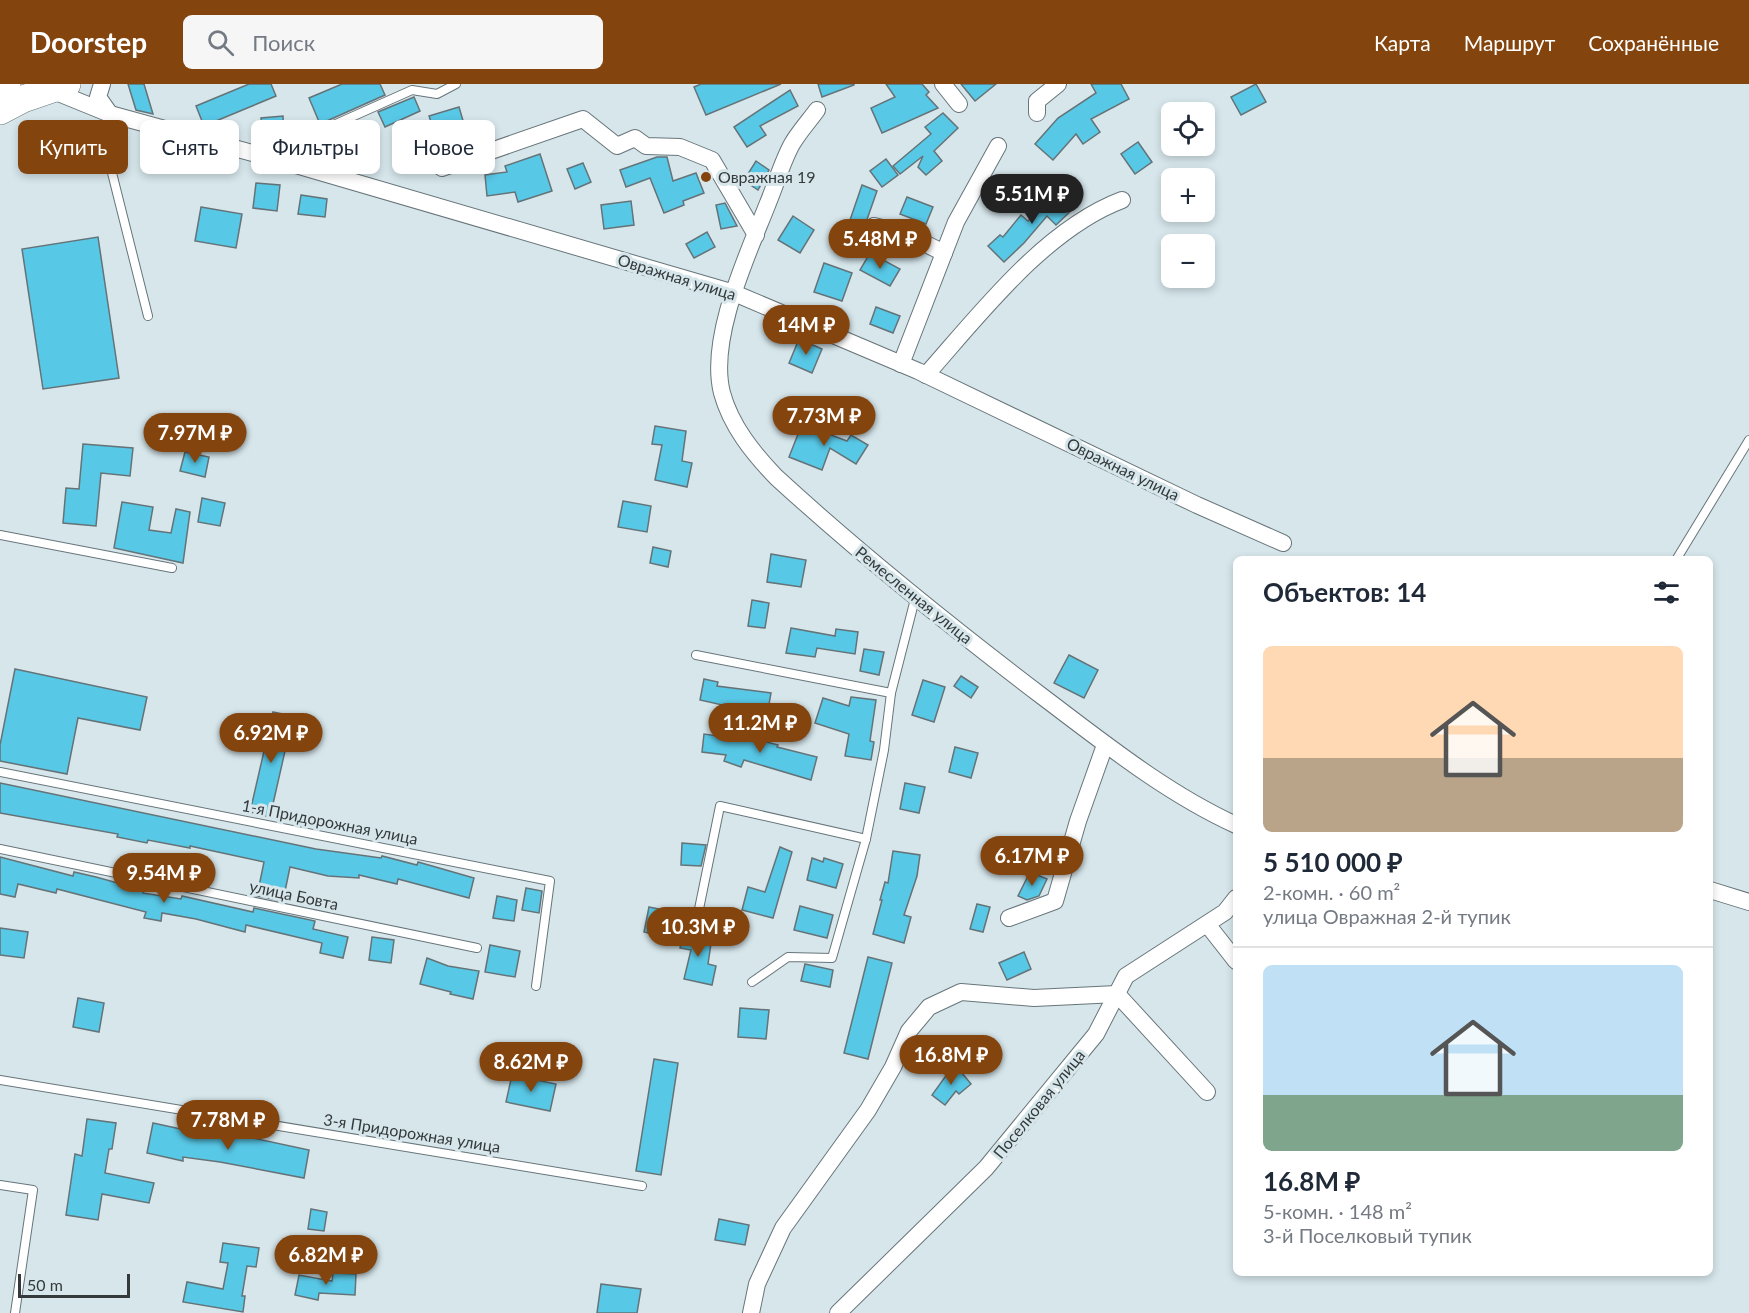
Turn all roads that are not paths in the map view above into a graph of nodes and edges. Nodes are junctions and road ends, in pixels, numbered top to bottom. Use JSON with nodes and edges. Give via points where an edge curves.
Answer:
{"nodes":[{"id":1,"x":7,"y":84,"type":"edge"},
{"id":2,"x":102,"y":84,"type":"edge"},
{"id":3,"x":456,"y":84,"type":"edge"},
{"id":4,"x":943,"y":84,"type":"edge"},
{"id":5,"x":1058,"y":84,"type":"edge"},
{"id":6,"x":0,"y":86,"type":"edge"},
{"id":7,"x":59,"y":87,"type":"edge"},
{"id":8,"x":959,"y":104,"type":"dead end"},
{"id":9,"x":817,"y":110,"type":"dead end"},
{"id":10,"x":0,"y":111,"type":"edge"},
{"id":11,"x":1037,"y":113,"type":"dead end"},
{"id":12,"x":110,"y":114,"type":"junction"},
{"id":13,"x":345,"y":120,"type":"edge"},
{"id":14,"x":998,"y":146,"type":"dead end"},
{"id":15,"x":495,"y":150,"type":"edge"},
{"id":16,"x":251,"y":153,"type":"edge"},
{"id":17,"x":328,"y":174,"type":"edge"},
{"id":18,"x":1122,"y":200,"type":"dead end"},
{"id":19,"x":874,"y":226,"type":"dead end"},
{"id":20,"x":756,"y":235,"type":"junction"},
{"id":21,"x":944,"y":253,"type":"junction"},
{"id":22,"x":736,"y":287,"type":"junction"},
{"id":23,"x":148,"y":316,"type":"dead end"},
{"id":24,"x":901,"y":364,"type":"junction"},
{"id":25,"x":926,"y":375,"type":"junction"},
{"id":26,"x":1749,"y":440,"type":"edge"},
{"id":27,"x":0,"y":535,"type":"edge"},
{"id":28,"x":1283,"y":543,"type":"dead end"},
{"id":29,"x":1678,"y":556,"type":"edge"},
{"id":30,"x":172,"y":568,"type":"dead end"},
{"id":31,"x":915,"y":599,"type":"junction"},
{"id":32,"x":696,"y":655,"type":"dead end"},
{"id":33,"x":891,"y":693,"type":"junction"},
{"id":34,"x":1105,"y":744,"type":"junction"},
{"id":35,"x":0,"y":772,"type":"edge"},
{"id":36,"x":1233,"y":824,"type":"edge"},
{"id":37,"x":866,"y":839,"type":"junction"},
{"id":38,"x":0,"y":849,"type":"edge"},
{"id":39,"x":1713,"y":891,"type":"edge"},
{"id":40,"x":1233,"y":902,"type":"edge"},
{"id":41,"x":1749,"y":902,"type":"edge"},
{"id":42,"x":699,"y":909,"type":"dead end"},
{"id":43,"x":1009,"y":918,"type":"dead end"},
{"id":44,"x":1207,"y":924,"type":"junction"},
{"id":45,"x":477,"y":948,"type":"dead end"},
{"id":46,"x":1233,"y":957,"type":"edge"},
{"id":47,"x":752,"y":982,"type":"dead end"},
{"id":48,"x":536,"y":986,"type":"dead end"},
{"id":49,"x":1117,"y":994,"type":"junction"},
{"id":50,"x":0,"y":1080,"type":"edge"},
{"id":51,"x":1207,"y":1092,"type":"dead end"},
{"id":52,"x":0,"y":1185,"type":"edge"},
{"id":53,"x":642,"y":1186,"type":"dead end"},
{"id":54,"x":15,"y":1313,"type":"edge"},
{"id":55,"x":752,"y":1313,"type":"edge"},
{"id":56,"x":838,"y":1313,"type":"edge"}],
"edges":[{"from":1,"to":6,"type":"highway"},
{"from":2,"to":12,"type":"street","via":[[98,97]]},
{"from":3,"to":13,"type":"lane","via":[[437,94],[412,90]]},
{"from":4,"to":8,"type":"street"},
{"from":5,"to":11,"type":"street","via":[[1037,101]]},
{"from":7,"to":10,"type":"highway"},
{"from":7,"to":12,"type":"street","name":"Овражная улица"},
{"from":9,"to":20,"type":"street","name":"Ремесленная улица","via":[[792,143]]},
{"from":12,"to":16,"type":"street","name":"Овражная улица"},
{"from":12,"to":23,"type":"lane","via":[[105,145]]},
{"from":14,"to":21,"type":"street","via":[[956,222]]},
{"from":15,"to":20,"type":"street","via":[[583,119],[617,146],[635,138],[645,146],[680,147],[712,160]]},
{"from":17,"to":22,"type":"street","name":"Овражная улица"},
{"from":18,"to":25,"type":"street","via":[[1101,208],[1028,261]]},
{"from":19,"to":21,"type":"street","via":[[906,234]]},
{"from":20,"to":22,"type":"street","name":"Ремесленная улица"},
{"from":21,"to":24,"type":"street"},
{"from":22,"to":24,"type":"street","name":"Овражная улица"},
{"from":22,"to":31,"type":"street","name":"Ремесленная улица","via":[[719,365],[722,392],[743,437],[776,477]]},
{"from":24,"to":25,"type":"street","name":"Овражная улица"},
{"from":25,"to":28,"type":"street","name":"Овражная улица"},
{"from":26,"to":29,"type":"lane"},
{"from":27,"to":30,"type":"lane"},
{"from":31,"to":33,"type":"lane"},
{"from":31,"to":34,"type":"street","name":"Ремесленная улица"},
{"from":32,"to":33,"type":"lane"},
{"from":33,"to":37,"type":"lane"},
{"from":34,"to":36,"type":"street","name":"Ремесленная улица","via":[[1201,808]]},
{"from":34,"to":43,"type":"street","via":[[1055,901]]},
{"from":35,"to":48,"type":"lane","name":"1-я Придорожная улица","via":[[550,881]]},
{"from":37,"to":42,"type":"lane","via":[[720,806]]},
{"from":37,"to":47,"type":"lane","via":[[832,958],[788,957]]},
{"from":38,"to":45,"type":"lane","name":"улица Бовта"},
{"from":39,"to":41,"type":"street"},
{"from":40,"to":44,"type":"street","name":"Поселковая улица"},
{"from":44,"to":46,"type":"street"},
{"from":44,"to":49,"type":"street","name":"Поселковая улица","via":[[1126,976]]},
{"from":49,"to":51,"type":"street"},
{"from":49,"to":55,"type":"street","via":[[1034,999],[961,992],[929,1006],[909,1031],[868,1110],[783,1228],[758,1284]]},
{"from":49,"to":56,"type":"street","name":"Поселковая улица","via":[[1096,1034],[986,1168]]},
{"from":50,"to":53,"type":"lane","name":"3-я Придорожная улица"},
{"from":52,"to":54,"type":"lane","via":[[33,1190]]}]}
